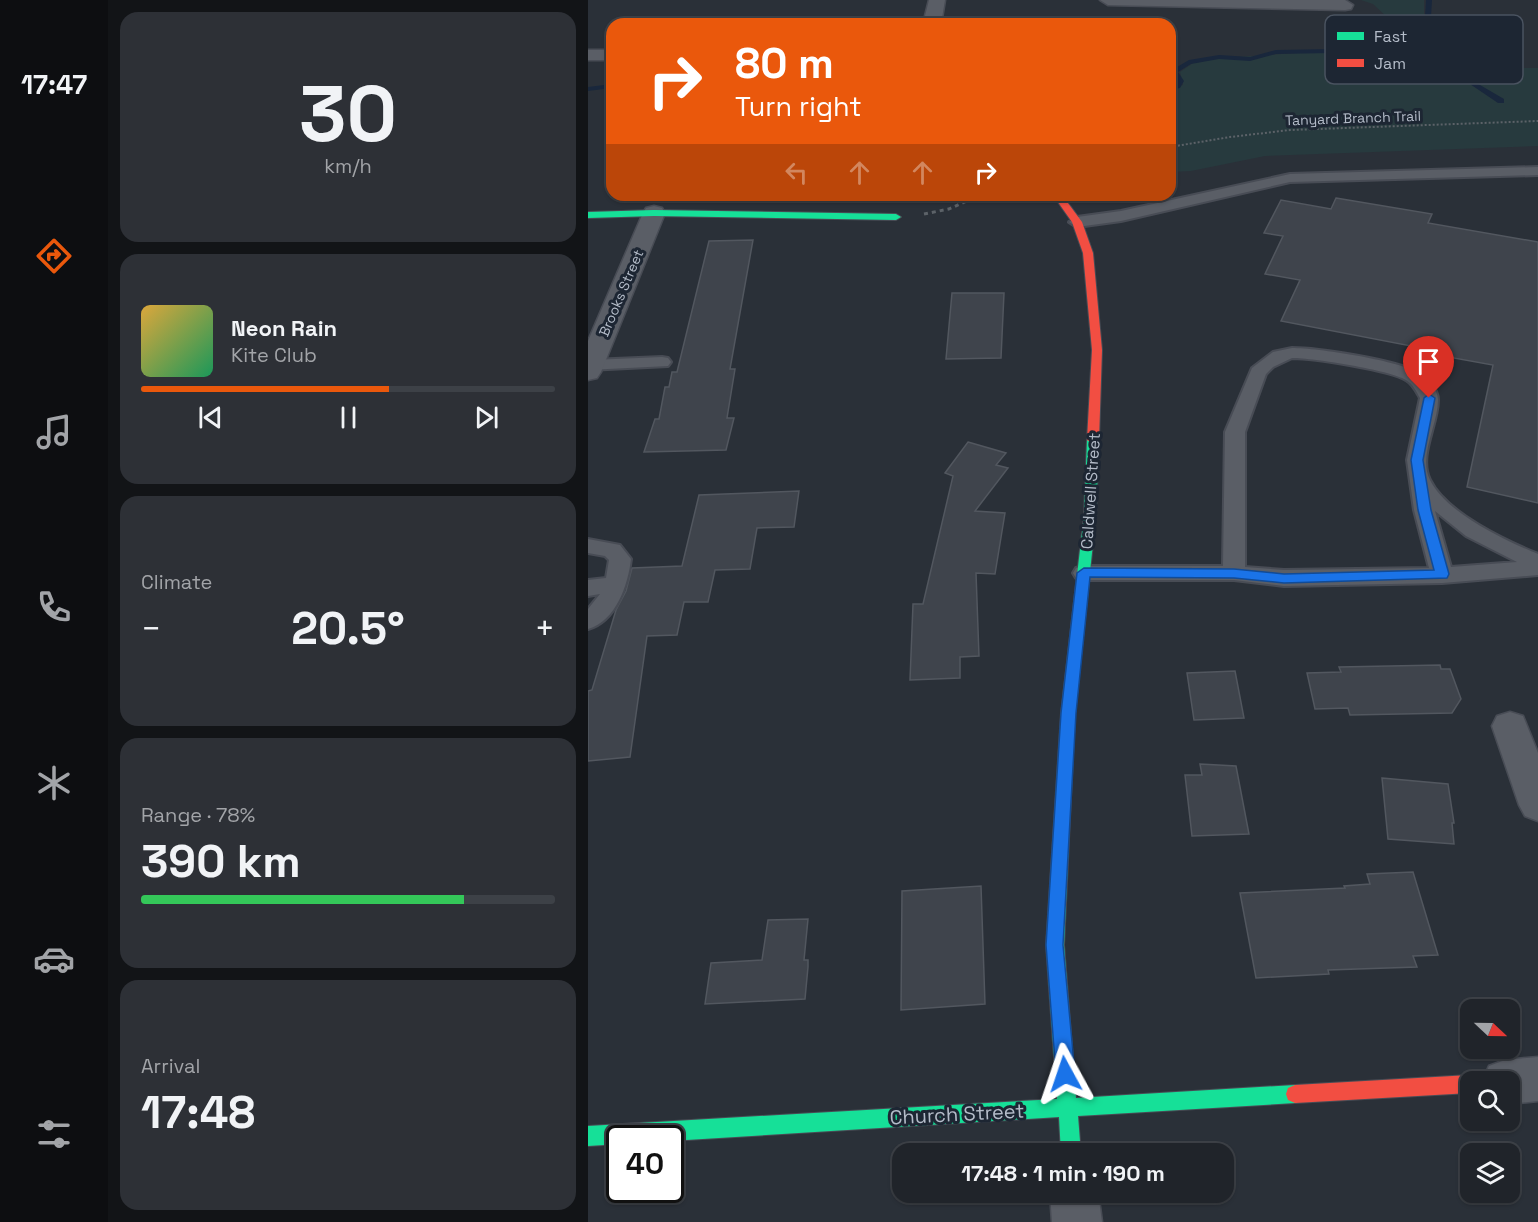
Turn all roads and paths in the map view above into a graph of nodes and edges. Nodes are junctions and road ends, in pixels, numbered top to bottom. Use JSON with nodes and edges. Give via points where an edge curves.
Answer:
{"nodes":[{"id":1,"x":937,"y":0,"type":"edge"},
{"id":2,"x":1108,"y":0,"type":"edge"},
{"id":3,"x":1345,"y":5,"type":"dead end"},
{"id":4,"x":933,"y":18,"type":"edge"},
{"id":5,"x":588,"y":55,"type":"edge"},
{"id":6,"x":606,"y":55,"type":"edge"},
{"id":7,"x":1538,"y":122,"type":"edge"},
{"id":8,"x":1176,"y":146,"type":"edge"},
{"id":9,"x":1538,"y":171,"type":"edge"},
{"id":10,"x":966,"y":201,"type":"edge"},
{"id":11,"x":1061,"y":201,"type":"edge"},
{"id":12,"x":654,"y":213,"type":"junction"},
{"id":13,"x":588,"y":215,"type":"edge"},
{"id":14,"x":896,"y":217,"type":"joint"},
{"id":15,"x":1077,"y":222,"type":"junction"},
{"id":16,"x":662,"y":362,"type":"dead end"},
{"id":17,"x":589,"y":369,"type":"edge"},
{"id":18,"x":1421,"y":482,"type":"junction"},
{"id":19,"x":588,"y":546,"type":"edge"},
{"id":20,"x":1538,"y":564,"type":"edge"},
{"id":21,"x":1538,"y":568,"type":"edge"},
{"id":22,"x":1084,"y":573,"type":"junction"},
{"id":23,"x":1234,"y":573,"type":"junction"},
{"id":24,"x":1442,"y":574,"type":"junction"},
{"id":25,"x":614,"y":585,"type":"junction"},
{"id":26,"x":588,"y":588,"type":"edge"},
{"id":27,"x":588,"y":621,"type":"edge"},
{"id":28,"x":1510,"y":726,"type":"dead end"},
{"id":29,"x":1538,"y":805,"type":"edge"},
{"id":30,"x":1538,"y":1080,"type":"edge"},
{"id":31,"x":1520,"y":1081,"type":"edge"},
{"id":32,"x":1460,"y":1085,"type":"edge"},
{"id":33,"x":1068,"y":1107,"type":"junction"},
{"id":34,"x":588,"y":1136,"type":"edge"},
{"id":35,"x":1070,"y":1143,"type":"edge"},
{"id":36,"x":1075,"y":1203,"type":"edge"},
{"id":37,"x":1077,"y":1222,"type":"edge"}],
"edges":[{"from":1,"to":4,"type":"street"},
{"from":2,"to":3,"type":"street"},
{"from":5,"to":6,"type":"street"},
{"from":7,"to":8,"type":"path","name":"Tanyard Branch Trail","via":[[1308,130],[1209,138]]},
{"from":9,"to":15,"type":"lane","via":[[1290,178],[1121,216]]},
{"from":10,"to":14,"type":"path","via":[[949,208]]},
{"from":11,"to":15,"type":"street","name":"Caldwell Street"},
{"from":12,"to":13,"type":"street"},
{"from":12,"to":14,"type":"street"},
{"from":12,"to":17,"type":"street","name":"Brooks Street"},
{"from":15,"to":22,"type":"street","name":"Caldwell Street","via":[[1088,253],[1097,350]]},
{"from":16,"to":17,"type":"lane"},
{"from":18,"to":20,"type":"lane","via":[[1435,502],[1454,518]]},
{"from":18,"to":23,"type":"lane","via":[[1417,460],[1429,398],[1418,382],[1378,365],[1309,353],[1279,356],[1258,372],[1235,432]]},
{"from":18,"to":24,"type":"lane","via":[[1424,510]]},
{"from":19,"to":25,"type":"lane","via":[[612,550],[620,559]]},
{"from":21,"to":24,"type":"lane"},
{"from":22,"to":23,"type":"lane"},
{"from":22,"to":33,"type":"street","name":"Caldwell Street","via":[[1068,713],[1055,945]]},
{"from":23,"to":24,"type":"lane","via":[[1284,578]]},
{"from":25,"to":26,"type":"lane"},
{"from":25,"to":27,"type":"lane","via":[[611,600]]},
{"from":28,"to":29,"type":"street"},
{"from":30,"to":31,"type":"street"},
{"from":32,"to":33,"type":"street","name":"Church Street"},
{"from":33,"to":34,"type":"street","name":"Church Street"},
{"from":33,"to":35,"type":"street","name":"Caldwell Street"},
{"from":36,"to":37,"type":"street"}]}
